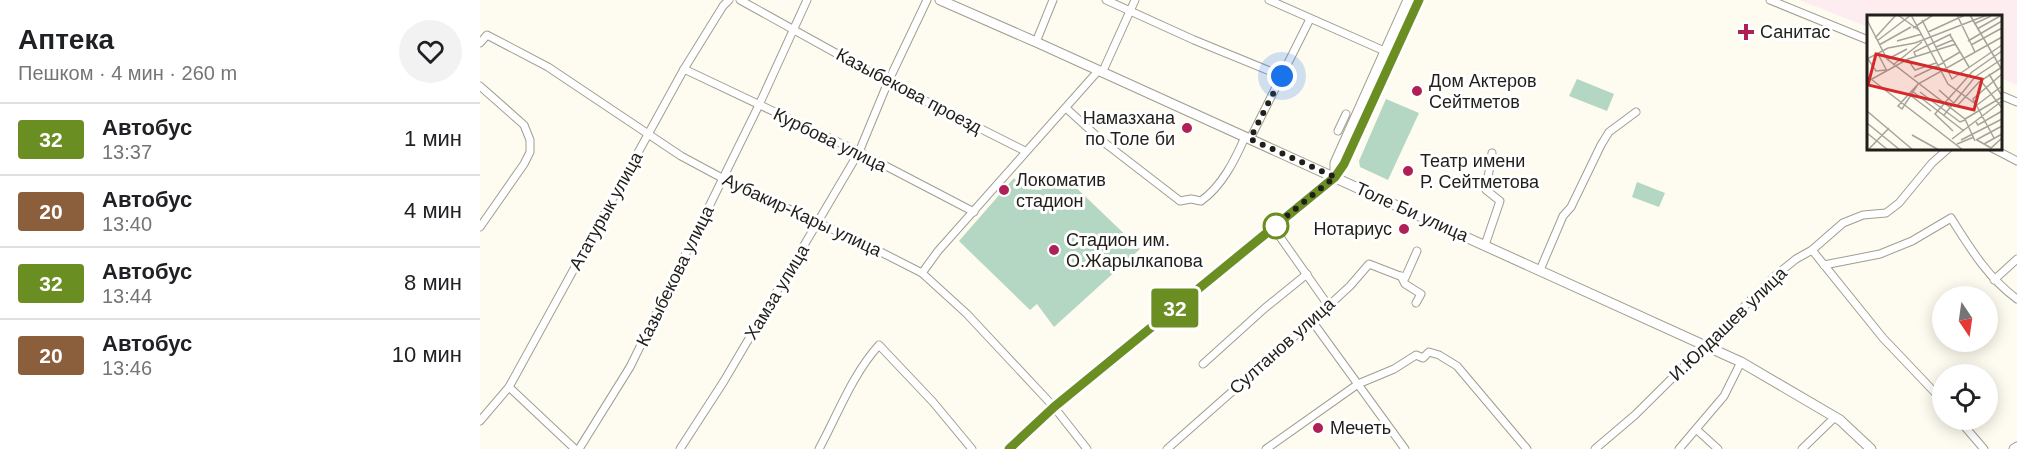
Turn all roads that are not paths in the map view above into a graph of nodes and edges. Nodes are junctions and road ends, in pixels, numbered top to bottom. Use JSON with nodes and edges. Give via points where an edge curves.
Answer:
{"nodes":[{"id":1,"x":729,"y":0,"type":"edge"},
{"id":2,"x":740,"y":0,"type":"edge"},
{"id":3,"x":807,"y":0,"type":"edge"},
{"id":4,"x":927,"y":0,"type":"edge"},
{"id":5,"x":940,"y":0,"type":"edge"},
{"id":6,"x":1053,"y":0,"type":"edge"},
{"id":7,"x":1106,"y":0,"type":"edge"},
{"id":8,"x":1136,"y":0,"type":"edge"},
{"id":9,"x":1269,"y":0,"type":"edge"},
{"id":10,"x":1408,"y":0,"type":"edge"},
{"id":11,"x":1419,"y":0,"type":"edge"},
{"id":12,"x":1770,"y":0,"type":"edge"},
{"id":13,"x":1130,"y":10,"type":"junction"},
{"id":14,"x":1310,"y":19,"type":"junction"},
{"id":15,"x":795,"y":29,"type":"junction"},
{"id":16,"x":1867,"y":39,"type":"edge"},
{"id":17,"x":1036,"y":42,"type":"junction"},
{"id":18,"x":480,"y":43,"type":"edge"},
{"id":19,"x":1390,"y":53,"type":"junction"},
{"id":20,"x":684,"y":69,"type":"junction"},
{"id":21,"x":1100,"y":72,"type":"junction"},
{"id":22,"x":1282,"y":76,"type":"junction"},
{"id":23,"x":888,"y":82,"type":"junction"},
{"id":24,"x":480,"y":86,"type":"edge"},
{"id":25,"x":2002,"y":95,"type":"edge"},
{"id":26,"x":2017,"y":102,"type":"edge"},
{"id":27,"x":759,"y":105,"type":"junction"},
{"id":28,"x":1066,"y":108,"type":"junction"},
{"id":29,"x":1636,"y":112,"type":"dead end"},
{"id":30,"x":1346,"y":114,"type":"dead end"},
{"id":31,"x":1338,"y":131,"type":"dead end"},
{"id":32,"x":649,"y":134,"type":"junction"},
{"id":33,"x":1247,"y":138,"type":"junction"},
{"id":34,"x":1947,"y":150,"type":"edge"},
{"id":35,"x":1996,"y":150,"type":"edge"},
{"id":36,"x":1025,"y":151,"type":"junction"},
{"id":37,"x":859,"y":152,"type":"junction"},
{"id":38,"x":1492,"y":153,"type":"dead end"},
{"id":39,"x":2017,"y":161,"type":"edge"},
{"id":40,"x":1335,"y":177,"type":"junction"},
{"id":41,"x":722,"y":178,"type":"junction"},
{"id":42,"x":974,"y":212,"type":"junction"},
{"id":43,"x":818,"y":224,"type":"junction"},
{"id":44,"x":480,"y":227,"type":"edge"},
{"id":45,"x":1273,"y":227,"type":"junction"},
{"id":46,"x":1485,"y":245,"type":"junction"},
{"id":47,"x":1812,"y":250,"type":"junction"},
{"id":48,"x":1417,"y":251,"type":"dead end"},
{"id":49,"x":2017,"y":259,"type":"edge"},
{"id":50,"x":1824,"y":265,"type":"junction"},
{"id":51,"x":1540,"y":270,"type":"junction"},
{"id":52,"x":922,"y":273,"type":"junction"},
{"id":53,"x":1307,"y":274,"type":"junction"},
{"id":54,"x":1401,"y":276,"type":"junction"},
{"id":55,"x":1994,"y":280,"type":"junction"},
{"id":56,"x":2017,"y":300,"type":"edge"},
{"id":57,"x":1416,"y":303,"type":"dead end"},
{"id":58,"x":1328,"y":305,"type":"junction"},
{"id":59,"x":1312,"y":321,"type":"junction"},
{"id":60,"x":1705,"y":346,"type":"junction"},
{"id":61,"x":1741,"y":362,"type":"junction"},
{"id":62,"x":1203,"y":364,"type":"dead end"},
{"id":63,"x":1358,"y":384,"type":"junction"},
{"id":64,"x":509,"y":387,"type":"junction"},
{"id":65,"x":1932,"y":389,"type":"edge"},
{"id":66,"x":1054,"y":407,"type":"junction"},
{"id":67,"x":1835,"y":417,"type":"junction"},
{"id":68,"x":481,"y":418,"type":"edge"},
{"id":69,"x":1696,"y":429,"type":"junction"},
{"id":70,"x":1968,"y":430,"type":"edge"},
{"id":71,"x":577,"y":449,"type":"edge"},
{"id":72,"x":680,"y":449,"type":"edge"},
{"id":73,"x":819,"y":449,"type":"edge"},
{"id":74,"x":972,"y":449,"type":"edge"},
{"id":75,"x":1009,"y":449,"type":"edge"},
{"id":76,"x":1087,"y":449,"type":"edge"},
{"id":77,"x":1167,"y":449,"type":"edge"},
{"id":78,"x":1266,"y":449,"type":"edge"},
{"id":79,"x":1406,"y":449,"type":"edge"},
{"id":80,"x":1527,"y":449,"type":"edge"},
{"id":81,"x":1595,"y":449,"type":"edge"},
{"id":82,"x":1679,"y":449,"type":"edge"},
{"id":83,"x":1718,"y":449,"type":"edge"},
{"id":84,"x":1802,"y":449,"type":"edge"},
{"id":85,"x":1871,"y":449,"type":"edge"},
{"id":86,"x":1984,"y":449,"type":"edge"}],
"edges":[{"from":1,"to":20,"type":"street","name":"Ататурык улица"},
{"from":2,"to":15,"type":"street"},
{"from":3,"to":15,"type":"street","name":"Казыбекова улица"},
{"from":4,"to":23,"type":"street","name":"Хамза улица"},
{"from":5,"to":17,"type":"street","name":"Толе Би улица"},
{"from":6,"to":17,"type":"street"},
{"from":7,"to":13,"type":"street"},
{"from":8,"to":13,"type":"street"},
{"from":9,"to":14,"type":"street"},
{"from":10,"to":19,"type":"street"},
{"from":11,"to":19,"type":"street"},
{"from":12,"to":16,"type":"street"},
{"from":13,"to":21,"type":"street"},
{"from":13,"to":22,"type":"street"},
{"from":14,"to":19,"type":"street"},
{"from":14,"to":22,"type":"street"},
{"from":15,"to":23,"type":"street","name":"Казыбекова проезд"},
{"from":15,"to":27,"type":"street","name":"Казыбекова улица"},
{"from":17,"to":21,"type":"street","name":"Толе Би улица"},
{"from":18,"to":32,"type":"street","name":"Аубакир-Кары улица","via":[[487,35],[538,62]]},
{"from":19,"to":40,"type":"street"},
{"from":20,"to":27,"type":"street","name":"Курбова улица"},
{"from":20,"to":32,"type":"street","name":"Ататурык улица"},
{"from":21,"to":28,"type":"street"},
{"from":21,"to":33,"type":"street","name":"Толе Би улица"},
{"from":22,"to":33,"type":"street"},
{"from":23,"to":36,"type":"street","name":"Казыбекова проезд"},
{"from":23,"to":37,"type":"street","name":"Хамза улица"},
{"from":24,"to":44,"type":"street","via":[[524,124],[530,152]]},
{"from":25,"to":26,"type":"street"},
{"from":27,"to":37,"type":"street","name":"Курбова улица"},
{"from":27,"to":41,"type":"street","name":"Казыбекова улица"},
{"from":28,"to":33,"type":"street","via":[[1180,201],[1201,201],[1210,194]]},
{"from":28,"to":36,"type":"street"},
{"from":29,"to":51,"type":"street","via":[[1610,132],[1601,145],[1563,216]]},
{"from":30,"to":31,"type":"street"},
{"from":32,"to":41,"type":"street","name":"Аубакир-Кары улица"},
{"from":32,"to":64,"type":"street","name":"Ататурык улица"},
{"from":33,"to":40,"type":"street","name":"Толе Би улица"},
{"from":34,"to":47,"type":"street","name":"И.Юлдашев улица","via":[[1886,213],[1863,215],[1843,223]]},
{"from":35,"to":39,"type":"street"},
{"from":36,"to":42,"type":"street"},
{"from":37,"to":42,"type":"street","name":"Курбова улица"},
{"from":37,"to":43,"type":"street","name":"Хамза улица"},
{"from":38,"to":46,"type":"street","via":[[1486,190],[1500,201]]},
{"from":40,"to":45,"type":"street"},
{"from":40,"to":46,"type":"street","name":"Толе Би улица"},
{"from":41,"to":43,"type":"street","name":"Аубакир-Кары улица"},
{"from":41,"to":71,"type":"street","name":"Казыбекова улица","via":[[630,367]]},
{"from":42,"to":52,"type":"street"},
{"from":43,"to":52,"type":"street","name":"Аубакир-Кары улица"},
{"from":43,"to":72,"type":"street","name":"Хамза улица"},
{"from":45,"to":53,"type":"street"},
{"from":45,"to":66,"type":"street"},
{"from":46,"to":51,"type":"street","name":"Толе Би улица"},
{"from":47,"to":50,"type":"street"},
{"from":47,"to":60,"type":"street","name":"И.Юлдашев улица","via":[[1775,276]]},
{"from":48,"to":54,"type":"street","via":[[1405,278]]},
{"from":49,"to":55,"type":"street"},
{"from":50,"to":55,"type":"street","via":[[1880,254],[1951,218]]},
{"from":50,"to":65,"type":"street","via":[[1883,338]]},
{"from":51,"to":60,"type":"street","name":"Толе Би улица"},
{"from":52,"to":66,"type":"street","name":"Аубакир-Кары улица","via":[[967,314]]},
{"from":53,"to":58,"type":"street"},
{"from":53,"to":62,"type":"street"},
{"from":54,"to":57,"type":"street","name":"Султанов улица","via":[[1406,285],[1421,294]]},
{"from":54,"to":58,"type":"street","name":"Султанов улица","via":[[1369,264]]},
{"from":55,"to":56,"type":"street"},
{"from":58,"to":59,"type":"street","name":"Султанов улица"},
{"from":59,"to":63,"type":"street"},
{"from":59,"to":77,"type":"street","name":"Султанов улица"},
{"from":60,"to":61,"type":"street","name":"Толе Би улица"},
{"from":60,"to":81,"type":"street","name":"И.Юлдашев улица"},
{"from":61,"to":67,"type":"street","name":"Толе Би улица"},
{"from":61,"to":69,"type":"street","via":[[1724,396]]},
{"from":63,"to":78,"type":"street"},
{"from":63,"to":79,"type":"street"},
{"from":63,"to":80,"type":"street","via":[[1416,355],[1439,355],[1457,366]]},
{"from":64,"to":68,"type":"street","name":"Ататурык улица"},
{"from":64,"to":71,"type":"street"},
{"from":66,"to":75,"type":"street"},
{"from":66,"to":76,"type":"street","name":"Аубакир-Кары улица"},
{"from":67,"to":84,"type":"street"},
{"from":67,"to":85,"type":"street","name":"Толе Би улица"},
{"from":69,"to":82,"type":"street"},
{"from":69,"to":83,"type":"street"},
{"from":70,"to":86,"type":"street"},
{"from":73,"to":74,"type":"street","via":[[853,382],[879,345]]}]}
